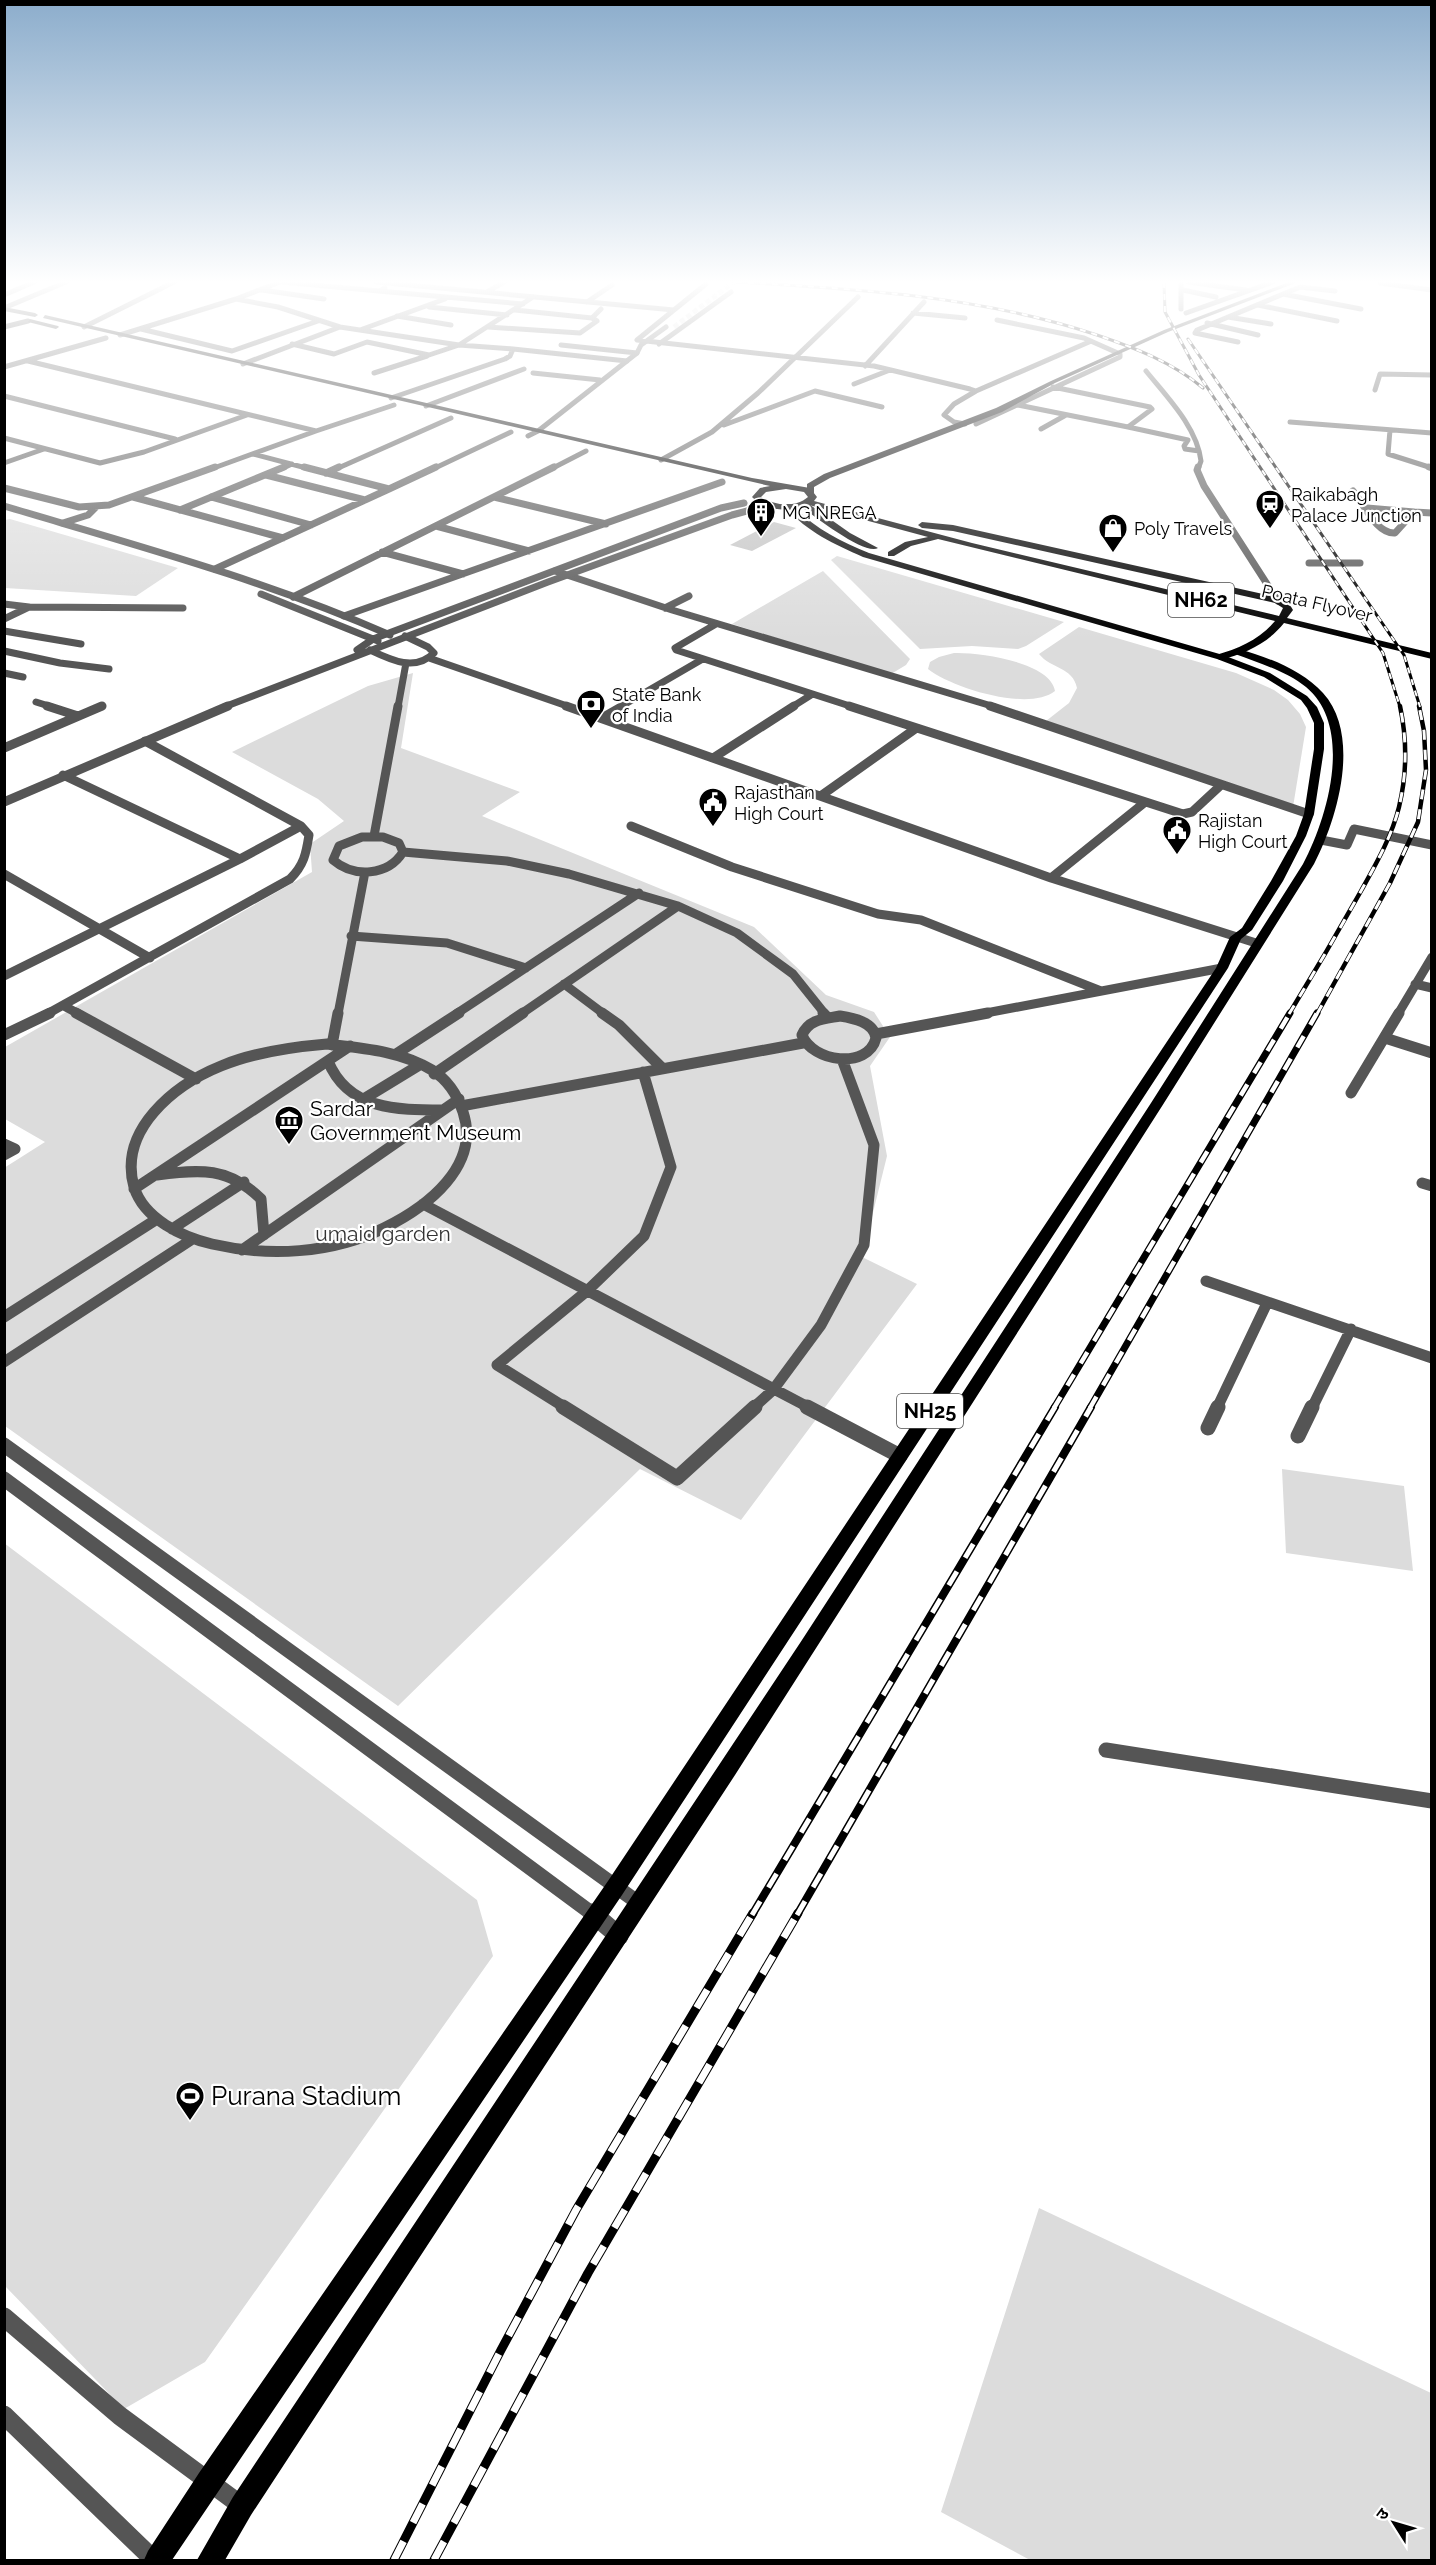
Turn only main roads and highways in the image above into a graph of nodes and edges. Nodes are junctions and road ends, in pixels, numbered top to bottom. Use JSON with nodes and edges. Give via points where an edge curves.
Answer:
{"nodes":[{"id":1,"x":395,"y":402,"type":"edge"},
{"id":2,"x":398,"y":402,"type":"edge"},
{"id":3,"x":1002,"y":402,"type":"edge"},
{"id":4,"x":1016,"y":402,"type":"edge"},
{"id":5,"x":789,"y":486,"type":"junction"},
{"id":6,"x":758,"y":496,"type":"junction"},
{"id":7,"x":805,"y":500,"type":"junction"},
{"id":8,"x":915,"y":525,"type":"junction"},
{"id":9,"x":941,"y":537,"type":"junction"},
{"id":10,"x":974,"y":542,"type":"junction"},
{"id":11,"x":891,"y":554,"type":"junction"},
{"id":12,"x":1071,"y":610,"type":"junction"},
{"id":13,"x":1431,"y":647,"type":"edge"},
{"id":14,"x":1238,"y":652,"type":"junction"},
{"id":15,"x":1431,"y":656,"type":"edge"},
{"id":16,"x":1220,"y":657,"type":"junction"},
{"id":17,"x":155,"y":2560,"type":"edge"},
{"id":18,"x":210,"y":2560,"type":"edge"}],
"edges":[{"from":1,"to":6,"type":"highway","number":"NH62","via":[[722,482]]},
{"from":2,"to":5,"type":"highway","number":"NH62"},
{"from":3,"to":5,"type":"main road"},
{"from":4,"to":7,"type":"main road","via":[[827,476],[810,486]]},
{"from":5,"to":6,"type":"highway","number":"NH62","via":[[769,488]]},
{"from":5,"to":7,"type":"highway","number":"NH62"},
{"from":6,"to":7,"type":"highway","number":"NH62","via":[[769,505]]},
{"from":7,"to":8,"type":"highway","number":"NH62"},
{"from":7,"to":9,"type":"highway","number":"NH62"},
{"from":7,"to":11,"type":"main road","number":"NH25","via":[[848,535]]},
{"from":7,"to":12,"type":"main road","number":"NH25","via":[[796,514],[827,537],[866,555]]},
{"from":8,"to":10,"type":"highway","name":"Poata Flyover","number":"NH62"},
{"from":8,"to":14,"type":"highway","via":[[953,528],[1278,601],[1288,610],[1265,638]]},
{"from":9,"to":10,"type":"highway","name":"Poata Flyover","number":"NH62"},
{"from":9,"to":11,"type":"highway","via":[[914,542]]},
{"from":10,"to":13,"type":"highway","name":"Poata Flyover","number":"NH62"},
{"from":10,"to":15,"type":"highway","name":"Poata Flyover","number":"NH62"},
{"from":11,"to":12,"type":"main road","number":"NH25"},
{"from":12,"to":14,"type":"main road","number":"NH25"},
{"from":12,"to":16,"type":"main road","number":"NH25"},
{"from":14,"to":16,"type":"highway"},
{"from":14,"to":18,"type":"main road","number":"NH25","via":[[1309,686],[1333,714],[1337,764],[1332,807],[1321,840],[1300,881],[1256,943],[1201,1036],[640,1904]]},
{"from":16,"to":17,"type":"main road","number":"NH25","via":[[1288,686],[1312,707],[1319,723],[1309,814],[1276,881],[615,1888]]}]}
